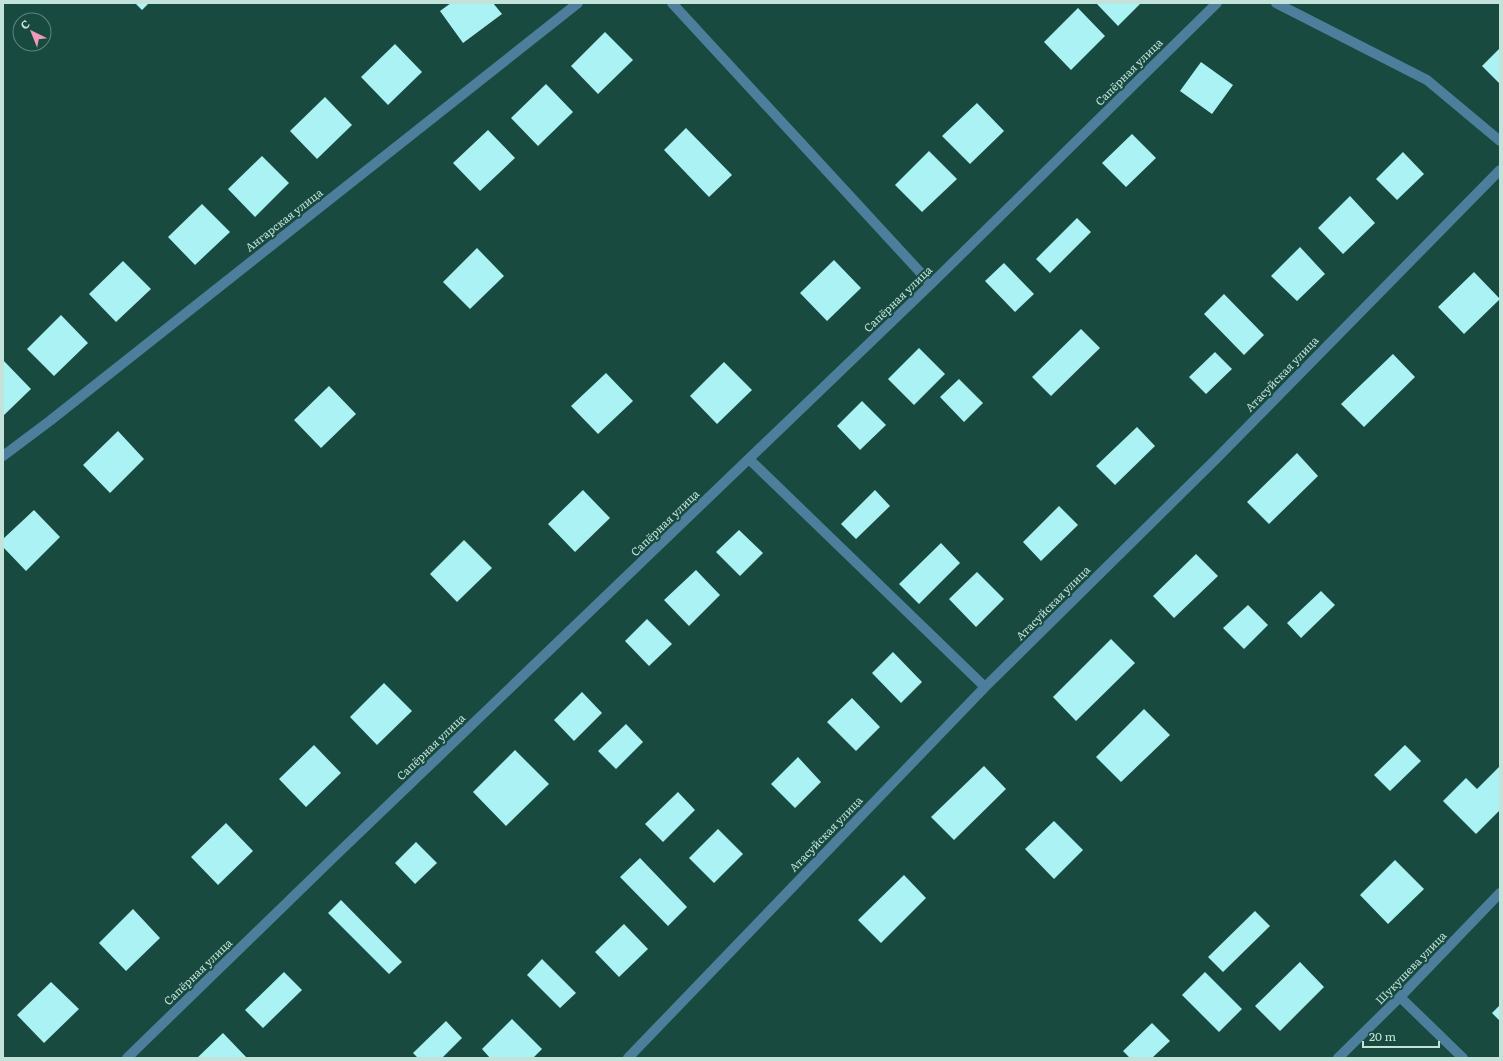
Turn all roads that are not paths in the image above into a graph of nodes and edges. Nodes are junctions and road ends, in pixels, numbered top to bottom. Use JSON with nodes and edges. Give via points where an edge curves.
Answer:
{"nodes":[{"id":1,"x":578,"y":3,"type":"edge"},
{"id":2,"x":672,"y":3,"type":"edge"},
{"id":3,"x":1216,"y":3,"type":"edge"},
{"id":4,"x":1276,"y":3,"type":"edge"},
{"id":5,"x":1500,"y":141,"type":"edge"},
{"id":6,"x":1500,"y":170,"type":"edge"},
{"id":7,"x":931,"y":284,"type":"junction"},
{"id":8,"x":3,"y":456,"type":"edge"},
{"id":9,"x":749,"y":459,"type":"junction"},
{"id":10,"x":985,"y":687,"type":"junction"},
{"id":11,"x":1500,"y":893,"type":"edge"},
{"id":12,"x":1400,"y":997,"type":"junction"},
{"id":13,"x":127,"y":1058,"type":"edge"},
{"id":14,"x":628,"y":1058,"type":"edge"},
{"id":15,"x":1338,"y":1058,"type":"edge"},
{"id":16,"x":1463,"y":1058,"type":"edge"}],
"edges":[{"from":1,"to":8,"type":"street","name":"Ангарская улица"},
{"from":2,"to":7,"type":"street"},
{"from":3,"to":7,"type":"street","name":"Сапёрная улица"},
{"from":4,"to":5,"type":"street","via":[[1427,80]]},
{"from":6,"to":10,"type":"street","name":"Атасуйская улица","via":[[1216,459]]},
{"from":7,"to":9,"type":"street","name":"Сапёрная улица"},
{"from":9,"to":10,"type":"street"},
{"from":9,"to":13,"type":"street","name":"Сапёрная улица"},
{"from":10,"to":14,"type":"street","name":"Атасуйская улица"},
{"from":11,"to":12,"type":"street","name":"Шукушева улица"},
{"from":12,"to":15,"type":"street","name":"Шукушева улица"},
{"from":12,"to":16,"type":"street"}]}
